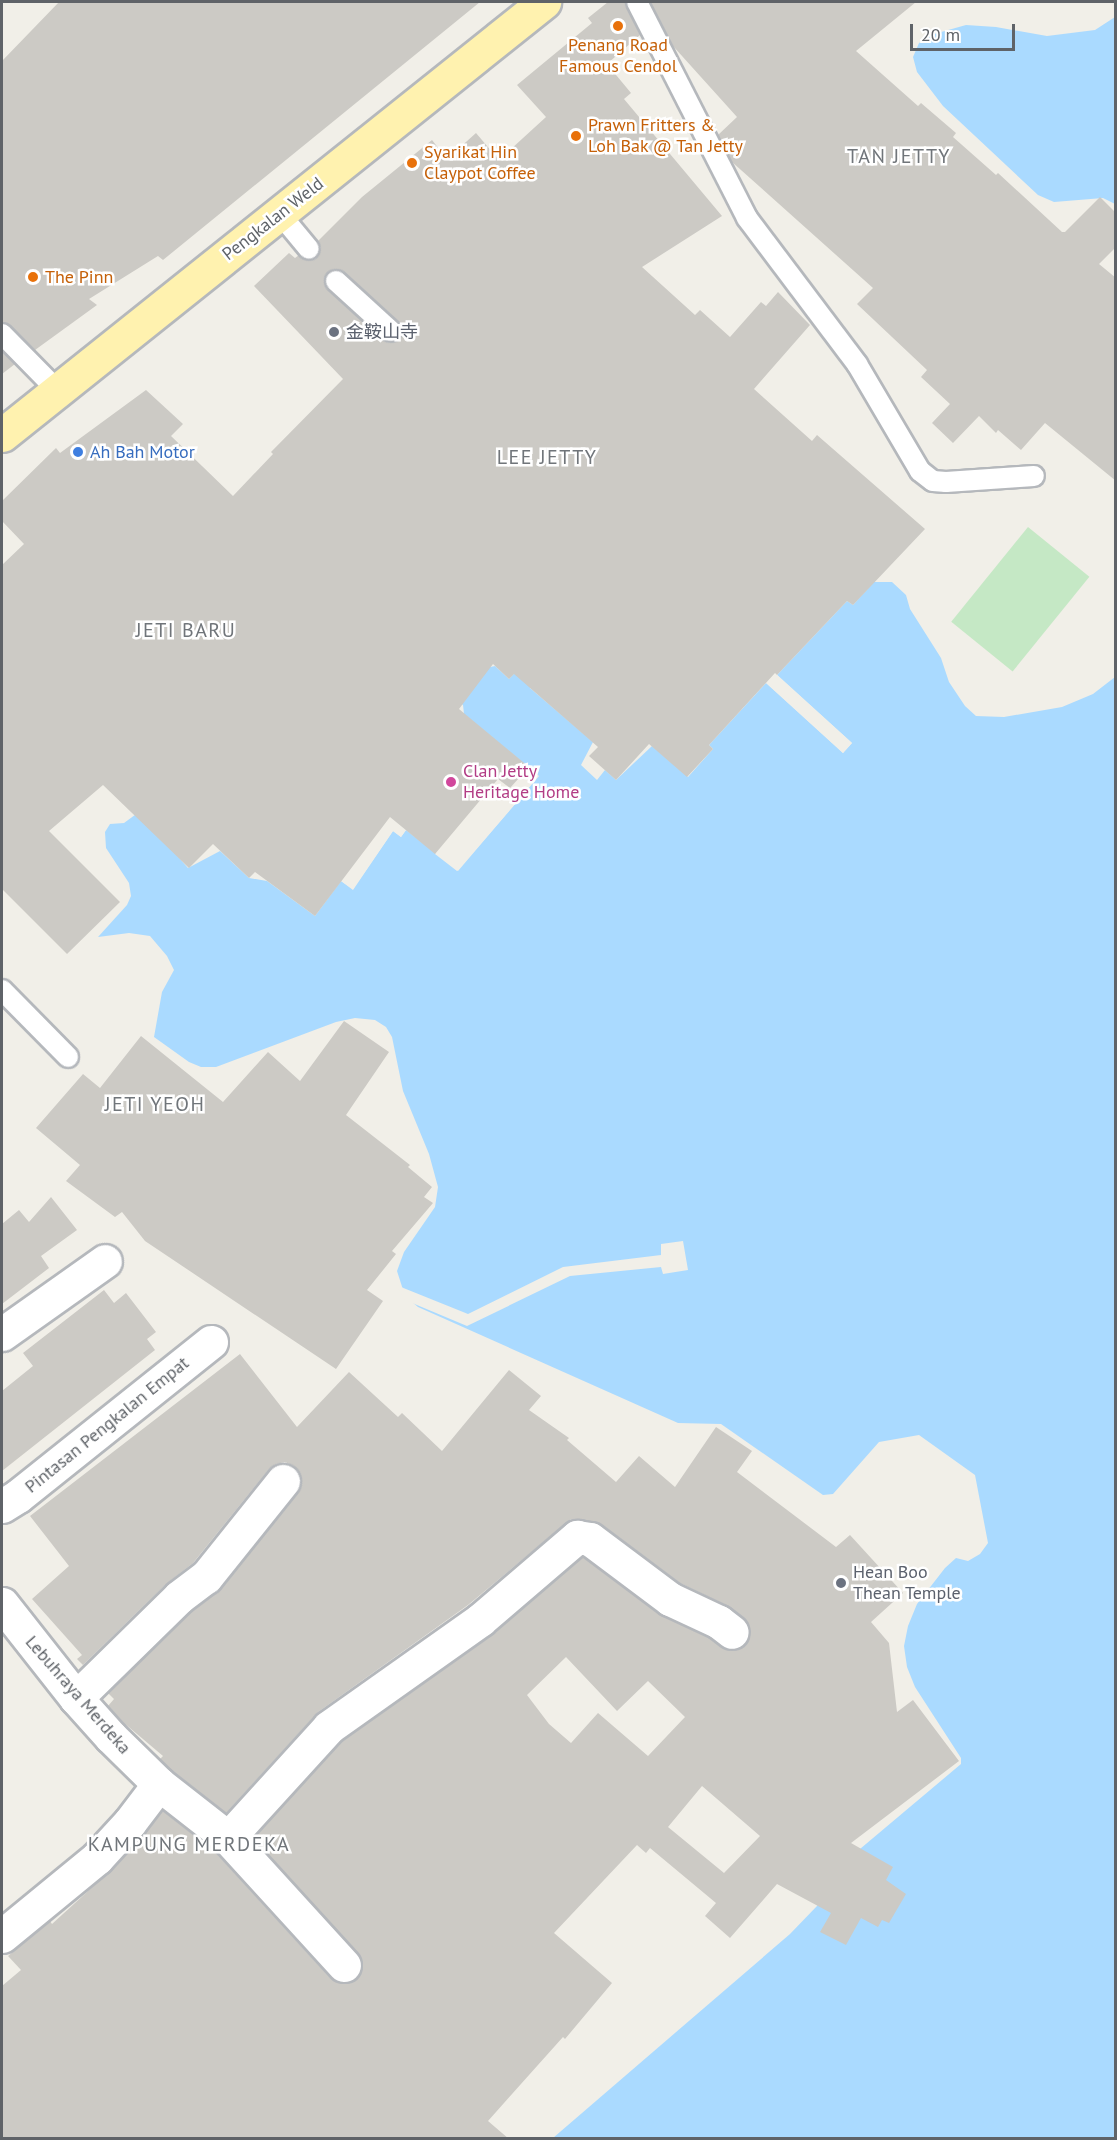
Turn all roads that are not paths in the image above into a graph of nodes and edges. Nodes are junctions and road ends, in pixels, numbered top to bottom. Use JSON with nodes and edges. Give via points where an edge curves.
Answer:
{"nodes":[{"id":1,"x":544,"y":2,"type":"edge"},
{"id":2,"x":637,"y":2,"type":"edge"},
{"id":3,"x":280,"y":214,"type":"junction"},
{"id":4,"x":309,"y":249,"type":"dead end"},
{"id":5,"x":336,"y":281,"type":"dead end"},
{"id":6,"x":391,"y":331,"type":"dead end"},
{"id":7,"x":2,"y":334,"type":"edge"},
{"id":8,"x":57,"y":390,"type":"junction"},
{"id":9,"x":2,"y":435,"type":"edge"},
{"id":10,"x":1034,"y":476,"type":"dead end"},
{"id":11,"x":2,"y":990,"type":"edge"},
{"id":12,"x":68,"y":1057,"type":"dead end"},
{"id":13,"x":105,"y":1261,"type":"dead end"},
{"id":14,"x":2,"y":1334,"type":"edge"},
{"id":15,"x":211,"y":1342,"type":"dead end"},
{"id":16,"x":283,"y":1481,"type":"dead end"},
{"id":17,"x":2,"y":1506,"type":"edge"},
{"id":18,"x":2,"y":1604,"type":"edge"},
{"id":19,"x":732,"y":1632,"type":"dead end"},
{"id":20,"x":76,"y":1698,"type":"junction"},
{"id":21,"x":159,"y":1784,"type":"junction"},
{"id":22,"x":228,"y":1838,"type":"junction"},
{"id":23,"x":2,"y":1936,"type":"edge"},
{"id":24,"x":344,"y":1965,"type":"dead end"}],
"edges":[{"from":1,"to":3,"type":"main road","name":"Pengkalan Weld"},
{"from":2,"to":10,"type":"lane","via":[[747,218],[857,364],[920,471],[933,481],[946,482]]},
{"from":3,"to":4,"type":"lane"},
{"from":3,"to":8,"type":"main road","name":"Pengkalan Weld"},
{"from":5,"to":6,"type":"lane"},
{"from":7,"to":8,"type":"lane"},
{"from":8,"to":9,"type":"main road","name":"Pengkalan Weld"},
{"from":11,"to":12,"type":"lane"},
{"from":13,"to":14,"type":"street"},
{"from":15,"to":17,"type":"street","name":"Pintasan Pengkalan Empat"},
{"from":16,"to":20,"type":"street","via":[[206,1577],[179,1597]]},
{"from":18,"to":20,"type":"street","name":"Lebuhraya Merdeka"},
{"from":19,"to":22,"type":"street","via":[[670,1599],[590,1539],[577,1536],[480,1620],[329,1727]]},
{"from":20,"to":21,"type":"street","name":"Lebuhraya Merdeka"},
{"from":21,"to":22,"type":"street","name":"Lebuhraya Merdeka"},
{"from":21,"to":23,"type":"street","via":[[97,1858]]},
{"from":22,"to":24,"type":"street","name":"Lebuhraya Merdeka"}]}
